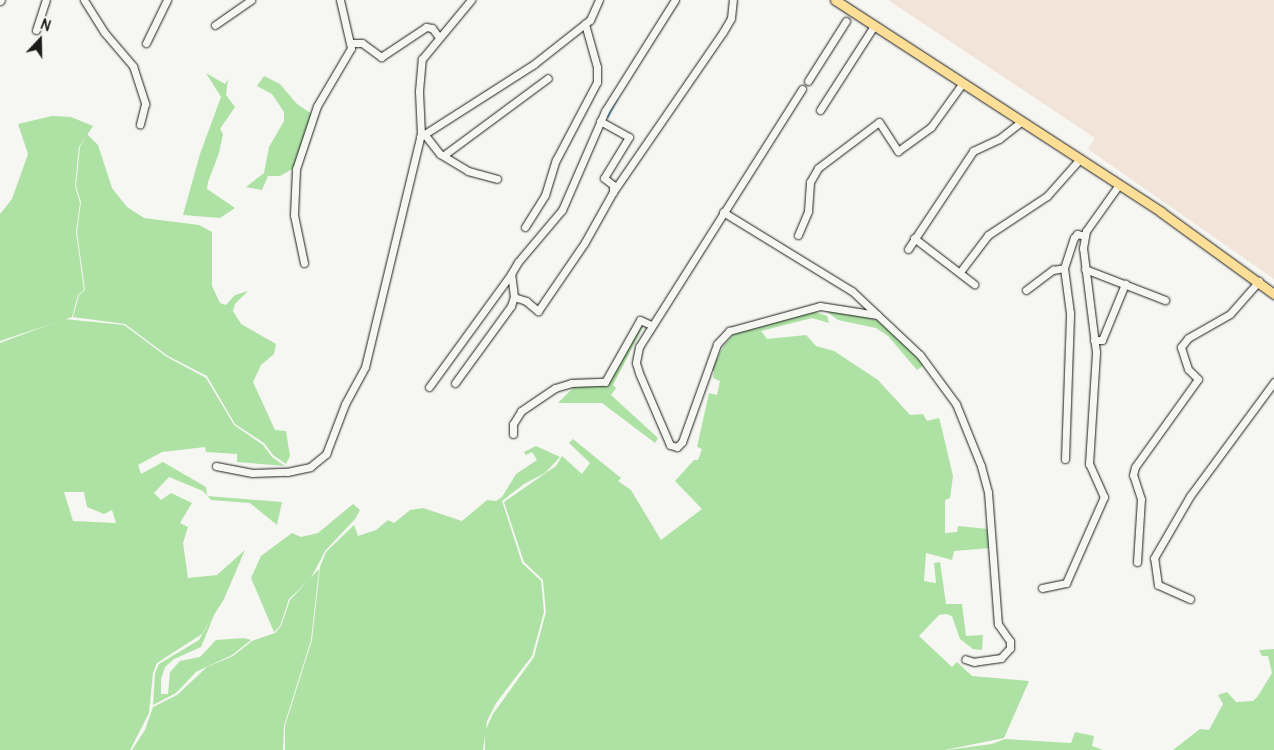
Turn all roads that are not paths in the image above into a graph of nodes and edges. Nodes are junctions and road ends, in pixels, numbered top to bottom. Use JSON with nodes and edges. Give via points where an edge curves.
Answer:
{"nodes":[{"id":1,"x":46,"y":0,"type":"edge"},
{"id":2,"x":84,"y":0,"type":"edge"},
{"id":3,"x":167,"y":0,"type":"edge"},
{"id":4,"x":251,"y":0,"type":"edge"},
{"id":5,"x":340,"y":0,"type":"edge"},
{"id":6,"x":471,"y":0,"type":"edge"},
{"id":7,"x":599,"y":0,"type":"edge"},
{"id":8,"x":676,"y":0,"type":"edge"},
{"id":9,"x":733,"y":0,"type":"edge"},
{"id":10,"x":835,"y":0,"type":"edge"},
{"id":11,"x":846,"y":21,"type":"dead end"},
{"id":12,"x":585,"y":24,"type":"junction"},
{"id":13,"x":215,"y":25,"type":"dead end"},
{"id":14,"x":874,"y":26,"type":"junction"},
{"id":15,"x":36,"y":30,"type":"dead end"},
{"id":16,"x":438,"y":36,"type":"junction"},
{"id":17,"x":146,"y":42,"type":"dead end"},
{"id":18,"x":351,"y":42,"type":"junction"},
{"id":19,"x":548,"y":78,"type":"dead end"},
{"id":20,"x":808,"y":81,"type":"dead end"},
{"id":21,"x":962,"y":84,"type":"junction"},
{"id":22,"x":802,"y":89,"type":"dead end"},
{"id":23,"x":820,"y":110,"type":"dead end"},
{"id":24,"x":600,"y":121,"type":"junction"},
{"id":25,"x":1021,"y":122,"type":"junction"},
{"id":26,"x":140,"y":124,"type":"dead end"},
{"id":27,"x":423,"y":136,"type":"junction"},
{"id":28,"x":444,"y":155,"type":"junction"},
{"id":29,"x":1079,"y":160,"type":"junction"},
{"id":30,"x":497,"y":179,"type":"dead end"},
{"id":31,"x":1118,"y":186,"type":"junction"},
{"id":32,"x":613,"y":192,"type":"junction"},
{"id":33,"x":723,"y":212,"type":"junction"},
{"id":34,"x":525,"y":226,"type":"dead end"},
{"id":35,"x":798,"y":234,"type":"dead end"},
{"id":36,"x":1085,"y":236,"type":"junction"},
{"id":37,"x":914,"y":238,"type":"junction"},
{"id":38,"x":908,"y":248,"type":"dead end"},
{"id":39,"x":304,"y":263,"type":"dead end"},
{"id":40,"x":1064,"y":268,"type":"junction"},
{"id":41,"x":1085,"y":269,"type":"junction"},
{"id":42,"x":960,"y":272,"type":"junction"},
{"id":43,"x":511,"y":274,"type":"junction"},
{"id":44,"x":1258,"y":282,"type":"junction"},
{"id":45,"x":974,"y":284,"type":"dead end"},
{"id":46,"x":1125,"y":284,"type":"junction"},
{"id":47,"x":1026,"y":290,"type":"dead end"},
{"id":48,"x":1274,"y":294,"type":"edge"},
{"id":49,"x":514,"y":297,"type":"junction"},
{"id":50,"x":1165,"y":300,"type":"dead end"},
{"id":51,"x":877,"y":315,"type":"junction"},
{"id":52,"x":651,"y":324,"type":"junction"},
{"id":53,"x":1094,"y":340,"type":"junction"},
{"id":54,"x":1274,"y":382,"type":"edge"},
{"id":55,"x":455,"y":383,"type":"dead end"},
{"id":56,"x":429,"y":387,"type":"dead end"},
{"id":57,"x":513,"y":434,"type":"dead end"},
{"id":58,"x":1065,"y":458,"type":"dead end"},
{"id":59,"x":216,"y":466,"type":"dead end"},
{"id":60,"x":1137,"y":562,"type":"dead end"},
{"id":61,"x":1042,"y":588,"type":"dead end"},
{"id":62,"x":1190,"y":599,"type":"dead end"},
{"id":63,"x":965,"y":659,"type":"dead end"}],
"edges":[{"from":1,"to":15,"type":"street"},
{"from":2,"to":26,"type":"street","via":[[104,32],[133,66],[145,104]]},
{"from":3,"to":17,"type":"street"},
{"from":4,"to":13,"type":"street"},
{"from":5,"to":18,"type":"street"},
{"from":6,"to":16,"type":"street"},
{"from":7,"to":12,"type":"street","via":[[593,16]]},
{"from":8,"to":24,"type":"street"},
{"from":9,"to":32,"type":"street","via":[[731,18],[723,32]]},
{"from":10,"to":14,"type":"main road"},
{"from":11,"to":20,"type":"street"},
{"from":12,"to":27,"type":"street","via":[[534,64]]},
{"from":12,"to":34,"type":"street","via":[[597,67],[597,82],[556,160],[544,195]]},
{"from":14,"to":21,"type":"main road"},
{"from":14,"to":23,"type":"street"},
{"from":16,"to":18,"type":"street","via":[[432,28],[426,27],[381,57],[362,43]]},
{"from":16,"to":27,"type":"street","via":[[421,63]]},
{"from":18,"to":39,"type":"street","via":[[350,53],[317,106],[298,160],[294,215]]},
{"from":19,"to":28,"type":"street"},
{"from":21,"to":25,"type":"main road"},
{"from":21,"to":35,"type":"street","via":[[932,128],[898,151],[879,122],[818,168],[810,182],[808,211]]},
{"from":22,"to":33,"type":"street"},
{"from":24,"to":32,"type":"street","via":[[629,137],[604,178],[614,185]]},
{"from":24,"to":43,"type":"street","via":[[562,210]]},
{"from":25,"to":29,"type":"main road"},
{"from":25,"to":37,"type":"street","via":[[1000,139],[973,151]]},
{"from":27,"to":28,"type":"street"},
{"from":27,"to":59,"type":"street","via":[[365,367],[345,404],[326,454],[310,467],[287,472],[257,474]]},
{"from":28,"to":30,"type":"street","via":[[468,171]]},
{"from":29,"to":31,"type":"main road"},
{"from":29,"to":42,"type":"street","via":[[1047,196],[988,235]]},
{"from":31,"to":36,"type":"street"},
{"from":31,"to":44,"type":"main road"},
{"from":32,"to":49,"type":"street","via":[[538,311],[526,301]]},
{"from":33,"to":51,"type":"street","via":[[828,273]]},
{"from":33,"to":52,"type":"street"},
{"from":36,"to":40,"type":"street","via":[[1077,234],[1074,238]]},
{"from":36,"to":41,"type":"street"},
{"from":37,"to":38,"type":"street"},
{"from":37,"to":42,"type":"street"},
{"from":40,"to":47,"type":"street","via":[[1053,270]]},
{"from":40,"to":58,"type":"street","via":[[1070,313],[1066,352]]},
{"from":41,"to":46,"type":"street"},
{"from":41,"to":53,"type":"street"},
{"from":42,"to":45,"type":"street"},
{"from":43,"to":49,"type":"street"},
{"from":43,"to":56,"type":"street"},
{"from":44,"to":48,"type":"main road"},
{"from":44,"to":60,"type":"street","via":[[1230,314],[1188,338],[1181,347],[1188,369],[1198,379],[1135,467],[1133,475],[1141,499]]},
{"from":46,"to":50,"type":"street"},
{"from":46,"to":53,"type":"street","via":[[1102,340]]},
{"from":49,"to":55,"type":"street"},
{"from":51,"to":52,"type":"street","via":[[820,306],[729,331],[717,344],[682,442],[677,447],[670,445],[636,363],[639,347]]},
{"from":51,"to":63,"type":"street","via":[[920,355],[949,392],[985,478],[990,505],[998,624],[1010,641],[1010,648],[1001,658],[974,662]]},
{"from":52,"to":57,"type":"street","via":[[640,320],[605,382],[571,383],[555,388],[520,411],[513,424]]},
{"from":53,"to":61,"type":"street","via":[[1096,370],[1089,464],[1104,498],[1071,575],[1060,587]]},
{"from":54,"to":62,"type":"street","via":[[1194,489],[1154,558],[1158,585]]}]}
